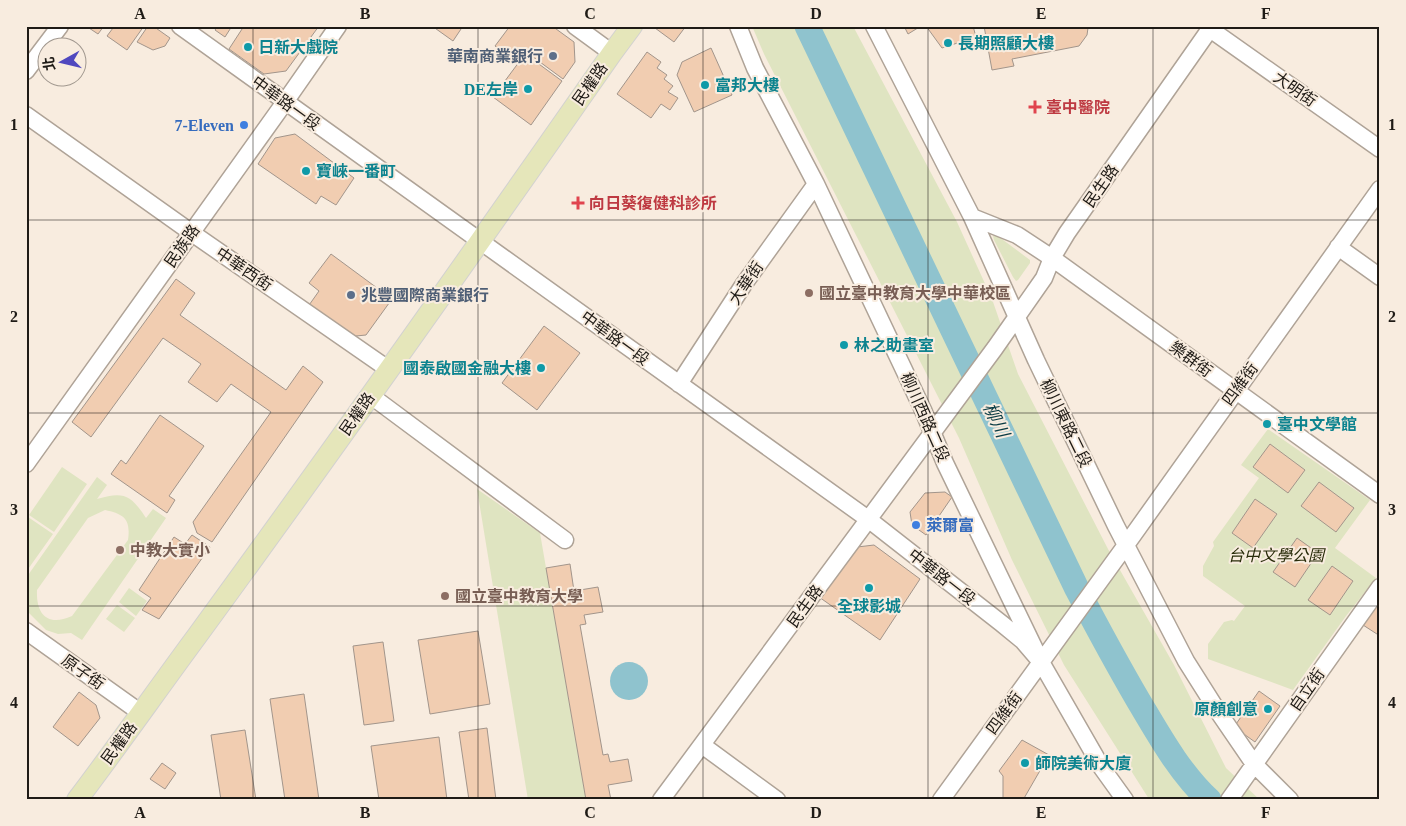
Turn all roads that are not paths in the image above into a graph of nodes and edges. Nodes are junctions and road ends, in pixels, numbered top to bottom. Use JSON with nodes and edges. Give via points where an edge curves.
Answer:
{"nodes":[{"id":1,"x":60,"y":26,"type":"edge"},
{"id":2,"x":180,"y":26,"type":"edge"},
{"id":3,"x":338,"y":26,"type":"edge"},
{"id":4,"x":575,"y":26,"type":"edge"},
{"id":5,"x":632,"y":26,"type":"edge"},
{"id":6,"x":738,"y":26,"type":"edge"},
{"id":7,"x":874,"y":26,"type":"edge"},
{"id":8,"x":1211,"y":28,"type":"edge"},
{"id":9,"x":612,"y":52,"type":"junction"},
{"id":10,"x":26,"y":71,"type":"edge"},
{"id":11,"x":285,"y":102,"type":"junction"},
{"id":12,"x":26,"y":115,"type":"edge"},
{"id":13,"x":1380,"y":149,"type":"edge"},
{"id":14,"x":816,"y":184,"type":"junction"},
{"id":15,"x":1380,"y":189,"type":"edge"},
{"id":16,"x":972,"y":217,"type":"junction"},
{"id":17,"x":192,"y":233,"type":"junction"},
{"id":18,"x":480,"y":242,"type":"junction"},
{"id":19,"x":1338,"y":247,"type":"junction"},
{"id":20,"x":1052,"y":258,"type":"junction"},
{"id":21,"x":1380,"y":277,"type":"edge"},
{"id":22,"x":1016,"y":316,"type":"junction"},
{"id":23,"x":388,"y":369,"type":"junction"},
{"id":24,"x":679,"y":384,"type":"junction"},
{"id":25,"x":1235,"y":391,"type":"junction"},
{"id":26,"x":370,"y":395,"type":"junction"},
{"id":27,"x":932,"y":433,"type":"junction"},
{"id":28,"x":26,"y":464,"type":"edge"},
{"id":29,"x":1380,"y":495,"type":"edge"},
{"id":30,"x":868,"y":520,"type":"junction"},
{"id":31,"x":565,"y":540,"type":"dead end"},
{"id":32,"x":1126,"y":545,"type":"junction"},
{"id":33,"x":1380,"y":587,"type":"edge"},
{"id":34,"x":26,"y":631,"type":"edge"},
{"id":35,"x":1041,"y":662,"type":"junction"},
{"id":36,"x":141,"y":713,"type":"junction"},
{"id":37,"x":702,"y":745,"type":"junction"},
{"id":38,"x":1254,"y":764,"type":"junction"},
{"id":39,"x":1231,"y":796,"type":"edge"},
{"id":40,"x":77,"y":800,"type":"edge"},
{"id":41,"x":661,"y":800,"type":"edge"},
{"id":42,"x":777,"y":800,"type":"edge"},
{"id":43,"x":942,"y":800,"type":"edge"},
{"id":44,"x":1125,"y":800,"type":"edge"},
{"id":45,"x":1290,"y":800,"type":"edge"}],
"edges":[{"from":1,"to":10,"type":"street"},
{"from":2,"to":11,"type":"street","name":"中華路一段"},
{"from":3,"to":11,"type":"street","name":"民族路"},
{"from":4,"to":9,"type":"street"},
{"from":5,"to":9,"type":"main road","name":"民權路"},
{"from":6,"to":14,"type":"street","name":"柳川西路二段","via":[[755,68]]},
{"from":7,"to":16,"type":"street","name":"柳川東路二段"},
{"from":8,"to":13,"type":"street","name":"大明街"},
{"from":8,"to":20,"type":"street","name":"民生路"},
{"from":9,"to":18,"type":"main road","name":"民權路"},
{"from":11,"to":17,"type":"street","name":"民族路"},
{"from":11,"to":18,"type":"street","name":"中華路一段"},
{"from":12,"to":17,"type":"street","name":"中華西街"},
{"from":14,"to":24,"type":"street","name":"大華街","via":[[744,284]]},
{"from":14,"to":27,"type":"street","name":"柳川西路二段"},
{"from":15,"to":19,"type":"street","name":"四維街"},
{"from":16,"to":20,"type":"street","name":"樂群街","via":[[1017,235]]},
{"from":16,"to":22,"type":"street","name":"柳川東路二段"},
{"from":17,"to":23,"type":"street","name":"中華西街"},
{"from":17,"to":28,"type":"street","name":"民族路"},
{"from":18,"to":23,"type":"main road","name":"民權路"},
{"from":18,"to":24,"type":"street","name":"中華路一段"},
{"from":19,"to":21,"type":"street"},
{"from":19,"to":25,"type":"street","name":"四維街"},
{"from":20,"to":22,"type":"street","name":"民生路","via":[[1044,278]]},
{"from":20,"to":25,"type":"street","name":"樂群街"},
{"from":22,"to":27,"type":"street","name":"民生路"},
{"from":22,"to":32,"type":"street","name":"柳川東路二段"},
{"from":23,"to":26,"type":"main road","name":"民權路"},
{"from":24,"to":30,"type":"street","name":"中華路一段"},
{"from":25,"to":29,"type":"street","name":"樂群街"},
{"from":25,"to":32,"type":"street","name":"四維街"},
{"from":26,"to":31,"type":"street"},
{"from":26,"to":36,"type":"main road","name":"民權路"},
{"from":27,"to":30,"type":"street","name":"民生路"},
{"from":27,"to":35,"type":"street","name":"柳川西路二段"},
{"from":30,"to":35,"type":"street","name":"中華路一段","via":[[1023,641]]},
{"from":30,"to":37,"type":"street","name":"民生路"},
{"from":32,"to":35,"type":"street","name":"四維街"},
{"from":32,"to":38,"type":"street","name":"柳川東路二段","via":[[1186,661]]},
{"from":33,"to":38,"type":"street","name":"自立街"},
{"from":34,"to":36,"type":"street","name":"原子街"},
{"from":35,"to":43,"type":"street","name":"四維街"},
{"from":35,"to":44,"type":"street","name":"柳川西路二段","via":[[1102,768]]},
{"from":36,"to":40,"type":"main road","name":"民權路"},
{"from":37,"to":41,"type":"street","name":"民生路"},
{"from":37,"to":42,"type":"street"},
{"from":38,"to":39,"type":"street","name":"自立街"},
{"from":38,"to":45,"type":"street","name":"柳川東路二段"}]}
